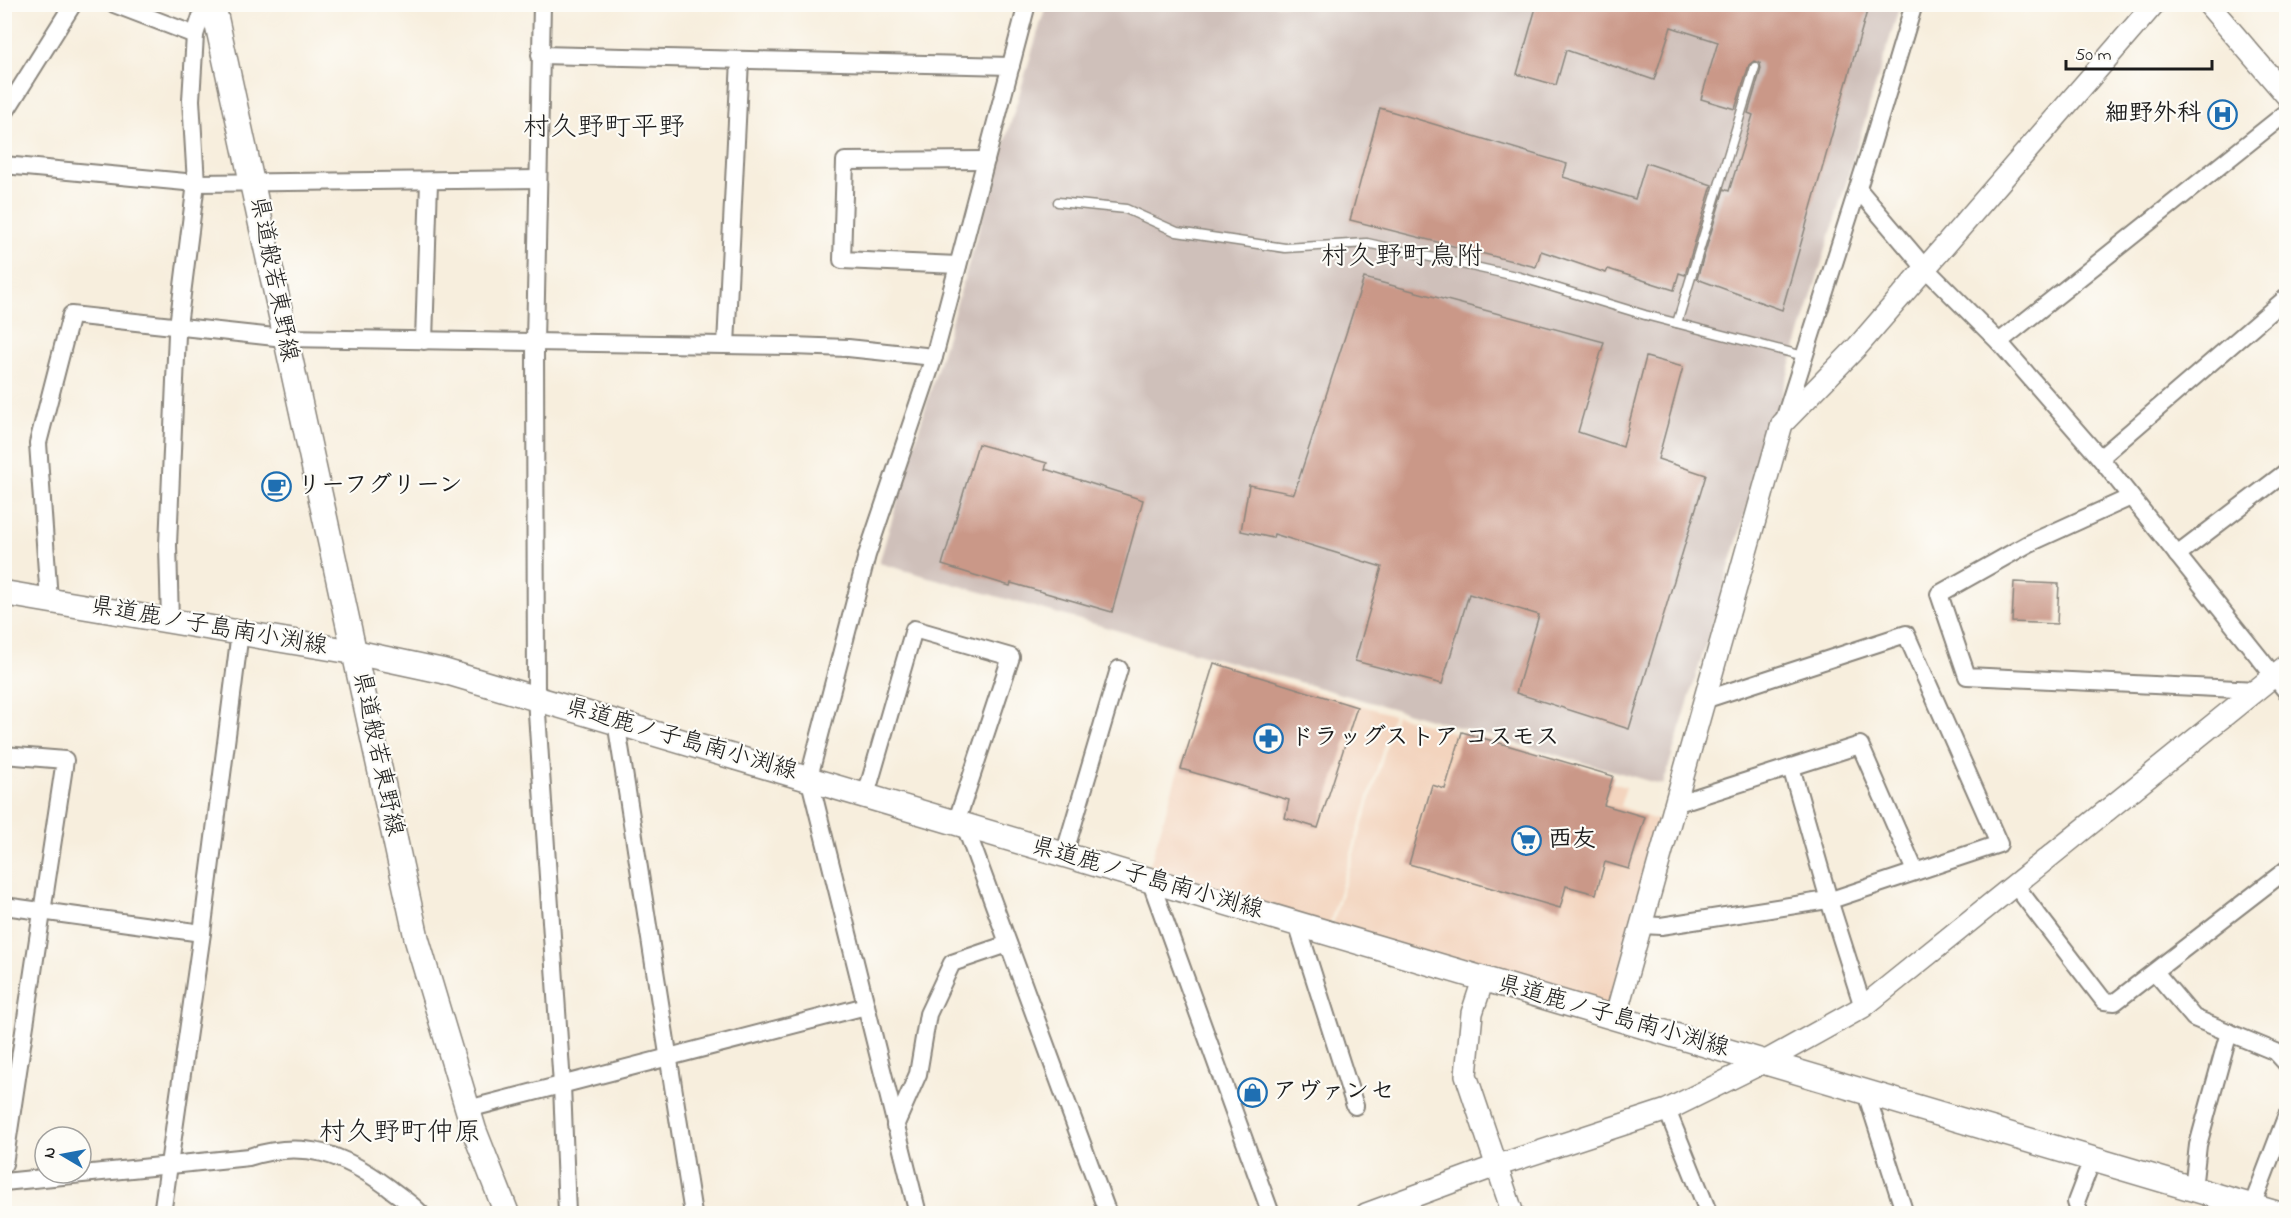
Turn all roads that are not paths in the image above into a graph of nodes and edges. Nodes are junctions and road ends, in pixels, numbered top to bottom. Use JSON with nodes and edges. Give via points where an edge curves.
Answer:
{"nodes":[{"id":1,"x":73,"y":4,"type":"edge"},
{"id":2,"x":114,"y":4,"type":"edge"},
{"id":3,"x":205,"y":4,"type":"edge"},
{"id":4,"x":213,"y":4,"type":"edge"},
{"id":5,"x":542,"y":4,"type":"edge"},
{"id":6,"x":1027,"y":4,"type":"edge"},
{"id":7,"x":1914,"y":4,"type":"edge"},
{"id":8,"x":2154,"y":4,"type":"edge"},
{"id":9,"x":2208,"y":4,"type":"edge"},
{"id":10,"x":195,"y":35,"type":"junction"},
{"id":11,"x":540,"y":56,"type":"junction"},
{"id":12,"x":740,"y":60,"type":"junction"},
{"id":13,"x":1011,"y":66,"type":"junction"},
{"id":14,"x":1755,"y":67,"type":"dead end"},
{"id":15,"x":2286,"y":95,"type":"edge"},
{"id":16,"x":2286,"y":113,"type":"edge"},
{"id":17,"x":4,"y":114,"type":"edge"},
{"id":18,"x":986,"y":160,"type":"junction"},
{"id":19,"x":4,"y":165,"type":"edge"},
{"id":20,"x":538,"y":179,"type":"junction"},
{"id":21,"x":254,"y":180,"type":"junction"},
{"id":22,"x":429,"y":181,"type":"junction"},
{"id":23,"x":196,"y":183,"type":"junction"},
{"id":24,"x":1858,"y":189,"type":"junction"},
{"id":25,"x":1058,"y":202,"type":"dead end"},
{"id":26,"x":958,"y":265,"type":"junction"},
{"id":27,"x":1925,"y":268,"type":"junction"},
{"id":28,"x":2286,"y":298,"type":"edge"},
{"id":29,"x":1677,"y":323,"type":"junction"},
{"id":30,"x":178,"y":326,"type":"junction"},
{"id":31,"x":284,"y":338,"type":"junction"},
{"id":32,"x":423,"y":341,"type":"junction"},
{"id":33,"x":1999,"y":342,"type":"junction"},
{"id":34,"x":535,"y":343,"type":"junction"},
{"id":35,"x":726,"y":345,"type":"junction"},
{"id":36,"x":1804,"y":356,"type":"junction"},
{"id":37,"x":934,"y":357,"type":"junction"},
{"id":38,"x":1820,"y":385,"type":"junction"},
{"id":39,"x":1782,"y":424,"type":"junction"},
{"id":40,"x":2100,"y":458,"type":"junction"},
{"id":41,"x":2286,"y":472,"type":"edge"},
{"id":42,"x":2131,"y":497,"type":"junction"},
{"id":43,"x":2177,"y":555,"type":"junction"},
{"id":44,"x":4,"y":593,"type":"edge"},
{"id":45,"x":49,"y":600,"type":"junction"},
{"id":46,"x":170,"y":621,"type":"junction"},
{"id":47,"x":240,"y":632,"type":"junction"},
{"id":48,"x":354,"y":652,"type":"junction"},
{"id":49,"x":1119,"y":669,"type":"dead end"},
{"id":50,"x":2283,"y":678,"type":"edge"},
{"id":51,"x":2257,"y":690,"type":"junction"},
{"id":52,"x":536,"y":698,"type":"junction"},
{"id":53,"x":1704,"y":700,"type":"junction"},
{"id":54,"x":616,"y":722,"type":"junction"},
{"id":55,"x":4,"y":755,"type":"edge"},
{"id":56,"x":1791,"y":767,"type":"junction"},
{"id":57,"x":809,"y":777,"type":"junction"},
{"id":58,"x":866,"y":795,"type":"junction"},
{"id":59,"x":1675,"y":804,"type":"junction"},
{"id":60,"x":960,"y":825,"type":"junction"},
{"id":61,"x":1065,"y":855,"type":"junction"},
{"id":62,"x":2286,"y":870,"type":"edge"},
{"id":63,"x":1915,"y":871,"type":"junction"},
{"id":64,"x":1150,"y":880,"type":"junction"},
{"id":65,"x":2015,"y":885,"type":"junction"},
{"id":66,"x":1829,"y":900,"type":"junction"},
{"id":67,"x":4,"y":906,"type":"edge"},
{"id":68,"x":43,"y":911,"type":"junction"},
{"id":69,"x":1297,"y":924,"type":"junction"},
{"id":70,"x":1641,"y":925,"type":"junction"},
{"id":71,"x":202,"y":933,"type":"junction"},
{"id":72,"x":1008,"y":944,"type":"junction"},
{"id":73,"x":2155,"y":972,"type":"junction"},
{"id":74,"x":1483,"y":980,"type":"junction"},
{"id":75,"x":866,"y":1006,"type":"junction"},
{"id":76,"x":1863,"y":1007,"type":"junction"},
{"id":77,"x":1615,"y":1018,"type":"junction"},
{"id":78,"x":2229,"y":1032,"type":"junction"},
{"id":79,"x":669,"y":1057,"type":"junction"},
{"id":80,"x":1766,"y":1061,"type":"junction"},
{"id":81,"x":2286,"y":1063,"type":"edge"},
{"id":82,"x":562,"y":1085,"type":"junction"},
{"id":83,"x":1866,"y":1093,"type":"junction"},
{"id":84,"x":1355,"y":1106,"type":"dead end"},
{"id":85,"x":468,"y":1109,"type":"junction"},
{"id":86,"x":1667,"y":1110,"type":"junction"},
{"id":87,"x":2286,"y":1117,"type":"edge"},
{"id":88,"x":895,"y":1126,"type":"junction"},
{"id":89,"x":2092,"y":1160,"type":"junction"},
{"id":90,"x":4,"y":1164,"type":"edge"},
{"id":91,"x":169,"y":1166,"type":"junction"},
{"id":92,"x":1496,"y":1166,"type":"junction"},
{"id":93,"x":4,"y":1182,"type":"edge"},
{"id":94,"x":2193,"y":1189,"type":"junction"},
{"id":95,"x":2252,"y":1206,"type":"junction"},
{"id":96,"x":162,"y":1214,"type":"edge"},
{"id":97,"x":421,"y":1214,"type":"edge"},
{"id":98,"x":507,"y":1214,"type":"edge"},
{"id":99,"x":567,"y":1214,"type":"edge"},
{"id":100,"x":693,"y":1214,"type":"edge"},
{"id":101,"x":918,"y":1214,"type":"edge"},
{"id":102,"x":1108,"y":1214,"type":"edge"},
{"id":103,"x":1271,"y":1214,"type":"edge"},
{"id":104,"x":1366,"y":1214,"type":"edge"},
{"id":105,"x":1513,"y":1214,"type":"edge"},
{"id":106,"x":1709,"y":1214,"type":"edge"},
{"id":107,"x":1905,"y":1214,"type":"edge"},
{"id":108,"x":2080,"y":1214,"type":"edge"},
{"id":109,"x":2278,"y":1214,"type":"edge"}],
"edges":[{"from":1,"to":17,"type":"street"},
{"from":2,"to":10,"type":"street"},
{"from":3,"to":10,"type":"street"},
{"from":4,"to":21,"type":"main road","name":"県道般若東野線"},
{"from":5,"to":11,"type":"street"},
{"from":6,"to":13,"type":"street"},
{"from":7,"to":24,"type":"street"},
{"from":8,"to":27,"type":"street"},
{"from":9,"to":15,"type":"street"},
{"from":10,"to":23,"type":"street","via":[[191,100]]},
{"from":11,"to":12,"type":"street"},
{"from":11,"to":20,"type":"street"},
{"from":12,"to":13,"type":"street"},
{"from":12,"to":35,"type":"street"},
{"from":13,"to":18,"type":"street"},
{"from":14,"to":29,"type":"lane"},
{"from":16,"to":33,"type":"street"},
{"from":18,"to":26,"type":"street"},
{"from":18,"to":26,"type":"street","via":[[845,161],[842,260]]},
{"from":19,"to":23,"type":"street"},
{"from":20,"to":22,"type":"street"},
{"from":20,"to":34,"type":"street"},
{"from":21,"to":22,"type":"street"},
{"from":21,"to":23,"type":"street"},
{"from":21,"to":31,"type":"main road","name":"県道般若東野線"},
{"from":22,"to":32,"type":"street"},
{"from":23,"to":30,"type":"street"},
{"from":24,"to":27,"type":"street"},
{"from":24,"to":36,"type":"street"},
{"from":25,"to":29,"type":"lane","via":[[1126,209],[1177,232],[1286,248],[1367,243],[1520,277]]},
{"from":26,"to":37,"type":"street"},
{"from":27,"to":33,"type":"street"},
{"from":27,"to":38,"type":"street"},
{"from":28,"to":40,"type":"street"},
{"from":29,"to":36,"type":"lane"},
{"from":30,"to":31,"type":"street"},
{"from":30,"to":45,"type":"street","via":[[71,315],[38,443]]},
{"from":30,"to":46,"type":"street","via":[[168,545]]},
{"from":31,"to":32,"type":"street"},
{"from":31,"to":48,"type":"main road","name":"県道般若東野線"},
{"from":32,"to":34,"type":"street"},
{"from":33,"to":40,"type":"street"},
{"from":34,"to":35,"type":"street"},
{"from":34,"to":52,"type":"street"},
{"from":35,"to":37,"type":"street","via":[[848,348]]},
{"from":36,"to":38,"type":"street"},
{"from":36,"to":39,"type":"street"},
{"from":37,"to":57,"type":"street","via":[[867,555]]},
{"from":38,"to":39,"type":"street"},
{"from":39,"to":53,"type":"street"},
{"from":40,"to":42,"type":"street"},
{"from":41,"to":43,"type":"street"},
{"from":42,"to":43,"type":"street"},
{"from":42,"to":51,"type":"street","via":[[2028,544],[1939,594],[1967,676]]},
{"from":43,"to":50,"type":"street"},
{"from":44,"to":45,"type":"main road","name":"県道鹿ノ子島南小渕線"},
{"from":45,"to":46,"type":"main road","name":"県道鹿ノ子島南小渕線"},
{"from":46,"to":47,"type":"main road","name":"県道鹿ノ子島南小渕線"},
{"from":47,"to":48,"type":"main road","name":"県道鹿ノ子島南小渕線"},
{"from":47,"to":71,"type":"street"},
{"from":48,"to":52,"type":"main road","name":"県道鹿ノ子島南小渕線","via":[[443,671]]},
{"from":48,"to":85,"type":"main road","name":"県道般若東野線","via":[[417,940]]},
{"from":49,"to":61,"type":"street"},
{"from":50,"to":51,"type":"street"},
{"from":51,"to":65,"type":"street"},
{"from":52,"to":54,"type":"main road","name":"県道鹿ノ子島南小渕線"},
{"from":52,"to":82,"type":"street"},
{"from":53,"to":59,"type":"street"},
{"from":53,"to":63,"type":"street","via":[[1906,633],[1998,844]]},
{"from":54,"to":57,"type":"main road","name":"県道鹿ノ子島南小渕線"},
{"from":54,"to":79,"type":"street"},
{"from":55,"to":68,"type":"street","via":[[65,760]]},
{"from":56,"to":59,"type":"street"},
{"from":56,"to":63,"type":"street","via":[[1860,745]]},
{"from":56,"to":66,"type":"street"},
{"from":57,"to":58,"type":"main road","name":"県道鹿ノ子島南小渕線"},
{"from":57,"to":75,"type":"street"},
{"from":58,"to":60,"type":"main road","name":"県道鹿ノ子島南小渕線"},
{"from":58,"to":60,"type":"street","via":[[914,629],[1011,657]]},
{"from":59,"to":70,"type":"street"},
{"from":60,"to":61,"type":"main road","name":"県道鹿ノ子島南小渕線"},
{"from":60,"to":72,"type":"street"},
{"from":61,"to":64,"type":"main road","name":"県道鹿ノ子島南小渕線"},
{"from":62,"to":73,"type":"street"},
{"from":63,"to":66,"type":"street"},
{"from":64,"to":69,"type":"main road","name":"県道鹿ノ子島南小渕線"},
{"from":64,"to":103,"type":"street"},
{"from":65,"to":73,"type":"street","via":[[2104,1001],[2115,1002]]},
{"from":65,"to":76,"type":"street"},
{"from":66,"to":70,"type":"street","via":[[1661,926]]},
{"from":66,"to":76,"type":"street"},
{"from":67,"to":68,"type":"street"},
{"from":68,"to":71,"type":"street"},
{"from":68,"to":90,"type":"street"},
{"from":69,"to":74,"type":"main road","name":"県道鹿ノ子島南小渕線"},
{"from":69,"to":84,"type":"street"},
{"from":70,"to":77,"type":"street"},
{"from":71,"to":91,"type":"street"},
{"from":72,"to":88,"type":"street","via":[[952,963],[928,1014],[918,1074]]},
{"from":72,"to":102,"type":"street"},
{"from":73,"to":78,"type":"street","via":[[2194,1018]]},
{"from":74,"to":77,"type":"main road","name":"県道鹿ノ子島南小渕線"},
{"from":74,"to":92,"type":"street","via":[[1472,1013],[1466,1075]]},
{"from":75,"to":79,"type":"street"},
{"from":75,"to":88,"type":"street"},
{"from":76,"to":80,"type":"street"},
{"from":77,"to":80,"type":"main road","name":"県道鹿ノ子島南小渕線"},
{"from":78,"to":81,"type":"street","via":[[2276,1052]]},
{"from":78,"to":94,"type":"street","via":[[2198,1145]]},
{"from":79,"to":82,"type":"street"},
{"from":79,"to":100,"type":"street"},
{"from":80,"to":83,"type":"main road","name":"県道鹿ノ子島南小渕線"},
{"from":80,"to":86,"type":"street"},
{"from":82,"to":85,"type":"street"},
{"from":82,"to":99,"type":"street"},
{"from":83,"to":89,"type":"main road","name":"県道鹿ノ子島南小渕線"},
{"from":83,"to":107,"type":"street"},
{"from":85,"to":98,"type":"main road","name":"県道般若東野線"},
{"from":86,"to":92,"type":"street"},
{"from":86,"to":106,"type":"street"},
{"from":87,"to":95,"type":"street"},
{"from":88,"to":101,"type":"street"},
{"from":89,"to":94,"type":"main road","name":"県道鹿ノ子島南小渕線"},
{"from":89,"to":108,"type":"street","via":[[2076,1202]]},
{"from":91,"to":93,"type":"street"},
{"from":91,"to":96,"type":"street"},
{"from":91,"to":97,"type":"street","via":[[249,1157],[274,1149],[311,1150],[341,1157],[366,1171]]},
{"from":92,"to":104,"type":"street"},
{"from":92,"to":105,"type":"street"},
{"from":94,"to":95,"type":"main road","name":"県道鹿ノ子島南小渕線"},
{"from":95,"to":109,"type":"main road","name":"県道鹿ノ子島南小渕線"}]}
